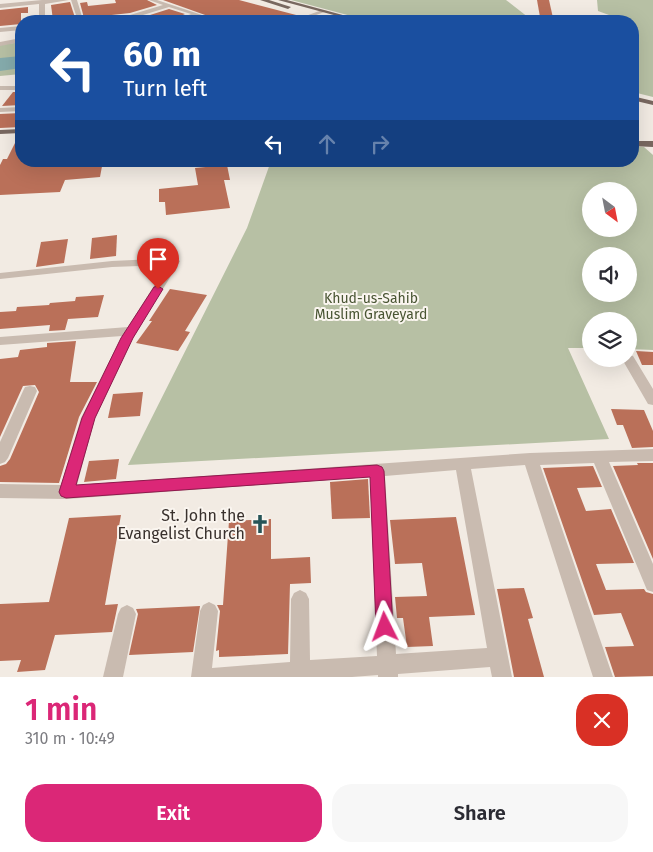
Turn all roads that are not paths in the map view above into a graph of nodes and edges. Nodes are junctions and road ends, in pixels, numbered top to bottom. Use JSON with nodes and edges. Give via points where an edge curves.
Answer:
{"nodes":[{"id":1,"x":66,"y":0,"type":"edge"},
{"id":2,"x":74,"y":0,"type":"edge"},
{"id":3,"x":152,"y":0,"type":"edge"},
{"id":4,"x":263,"y":0,"type":"edge"},
{"id":5,"x":281,"y":0,"type":"edge"},
{"id":6,"x":42,"y":2,"type":"junction"},
{"id":7,"x":170,"y":5,"type":"junction"},
{"id":8,"x":0,"y":6,"type":"edge"},
{"id":9,"x":322,"y":13,"type":"junction"},
{"id":10,"x":198,"y":14,"type":"joint"},
{"id":11,"x":42,"y":15,"type":"edge"},
{"id":12,"x":80,"y":15,"type":"edge"},
{"id":13,"x":137,"y":15,"type":"edge"},
{"id":14,"x":195,"y":15,"type":"edge"},
{"id":15,"x":315,"y":15,"type":"edge"},
{"id":16,"x":317,"y":15,"type":"edge"},
{"id":17,"x":328,"y":15,"type":"edge"},
{"id":18,"x":332,"y":15,"type":"edge"},
{"id":19,"x":15,"y":29,"type":"edge"},
{"id":20,"x":0,"y":30,"type":"edge"},
{"id":21,"x":15,"y":41,"type":"edge"},
{"id":22,"x":0,"y":44,"type":"edge"},
{"id":23,"x":4,"y":88,"type":"edge"},
{"id":24,"x":0,"y":98,"type":"edge"},
{"id":25,"x":639,"y":98,"type":"edge"},
{"id":26,"x":653,"y":102,"type":"edge"},
{"id":27,"x":15,"y":109,"type":"edge"},
{"id":28,"x":0,"y":110,"type":"edge"},
{"id":29,"x":15,"y":131,"type":"edge"},
{"id":30,"x":0,"y":132,"type":"edge"},
{"id":31,"x":639,"y":139,"type":"edge"},
{"id":32,"x":653,"y":140,"type":"edge"},
{"id":33,"x":639,"y":143,"type":"edge"},
{"id":34,"x":653,"y":144,"type":"edge"},
{"id":35,"x":0,"y":276,"type":"edge"},
{"id":36,"x":131,"y":331,"type":"junction"},
{"id":37,"x":0,"y":341,"type":"edge"},
{"id":38,"x":633,"y":367,"type":"edge"},
{"id":39,"x":30,"y":392,"type":"dead end"},
{"id":40,"x":653,"y":400,"type":"edge"},
{"id":41,"x":653,"y":455,"type":"edge"},
{"id":42,"x":599,"y":457,"type":"junction"},
{"id":43,"x":0,"y":458,"type":"edge"},
{"id":44,"x":530,"y":459,"type":"junction"},
{"id":45,"x":462,"y":464,"type":"junction"},
{"id":46,"x":377,"y":471,"type":"junction"},
{"id":47,"x":0,"y":491,"type":"edge"},
{"id":48,"x":66,"y":492,"type":"junction"},
{"id":49,"x":653,"y":584,"type":"edge"},
{"id":50,"x":300,"y":599,"type":"dead end"},
{"id":51,"x":209,"y":612,"type":"dead end"},
{"id":52,"x":127,"y":614,"type":"dead end"},
{"id":53,"x":498,"y":658,"type":"junction"},
{"id":54,"x":300,"y":671,"type":"junction"},
{"id":55,"x":387,"y":671,"type":"edge"},
{"id":56,"x":113,"y":677,"type":"edge"},
{"id":57,"x":201,"y":677,"type":"edge"},
{"id":58,"x":213,"y":677,"type":"edge"},
{"id":59,"x":502,"y":677,"type":"edge"},
{"id":60,"x":603,"y":677,"type":"edge"}],
"edges":[{"from":1,"to":6,"type":"street"},
{"from":2,"to":12,"type":"street"},
{"from":3,"to":7,"type":"street"},
{"from":4,"to":9,"type":"main road"},
{"from":5,"to":9,"type":"main road"},
{"from":6,"to":8,"type":"street"},
{"from":6,"to":11,"type":"street"},
{"from":7,"to":10,"type":"street"},
{"from":7,"to":13,"type":"street"},
{"from":9,"to":15,"type":"street"},
{"from":9,"to":16,"type":"street"},
{"from":9,"to":17,"type":"main road"},
{"from":9,"to":18,"type":"main road"},
{"from":10,"to":14,"type":"street"},
{"from":19,"to":20,"type":"street"},
{"from":21,"to":22,"type":"street"},
{"from":23,"to":24,"type":"street"},
{"from":25,"to":26,"type":"main road"},
{"from":27,"to":28,"type":"street"},
{"from":29,"to":30,"type":"main road"},
{"from":31,"to":32,"type":"main road"},
{"from":33,"to":34,"type":"main road"},
{"from":35,"to":36,"type":"street","via":[[175,261]]},
{"from":36,"to":37,"type":"street"},
{"from":36,"to":48,"type":"street","via":[[88,418]]},
{"from":38,"to":40,"type":"street"},
{"from":39,"to":43,"type":"street"},
{"from":41,"to":42,"type":"street"},
{"from":42,"to":44,"type":"street"},
{"from":42,"to":49,"type":"street"},
{"from":44,"to":45,"type":"street"},
{"from":44,"to":60,"type":"street"},
{"from":45,"to":46,"type":"street"},
{"from":45,"to":53,"type":"street"},
{"from":46,"to":48,"type":"street"},
{"from":46,"to":55,"type":"street"},
{"from":47,"to":48,"type":"street"},
{"from":50,"to":54,"type":"street"},
{"from":51,"to":57,"type":"street"},
{"from":52,"to":56,"type":"street"},
{"from":53,"to":55,"type":"street"},
{"from":53,"to":59,"type":"street"},
{"from":54,"to":55,"type":"street"},
{"from":54,"to":58,"type":"street"}]}
